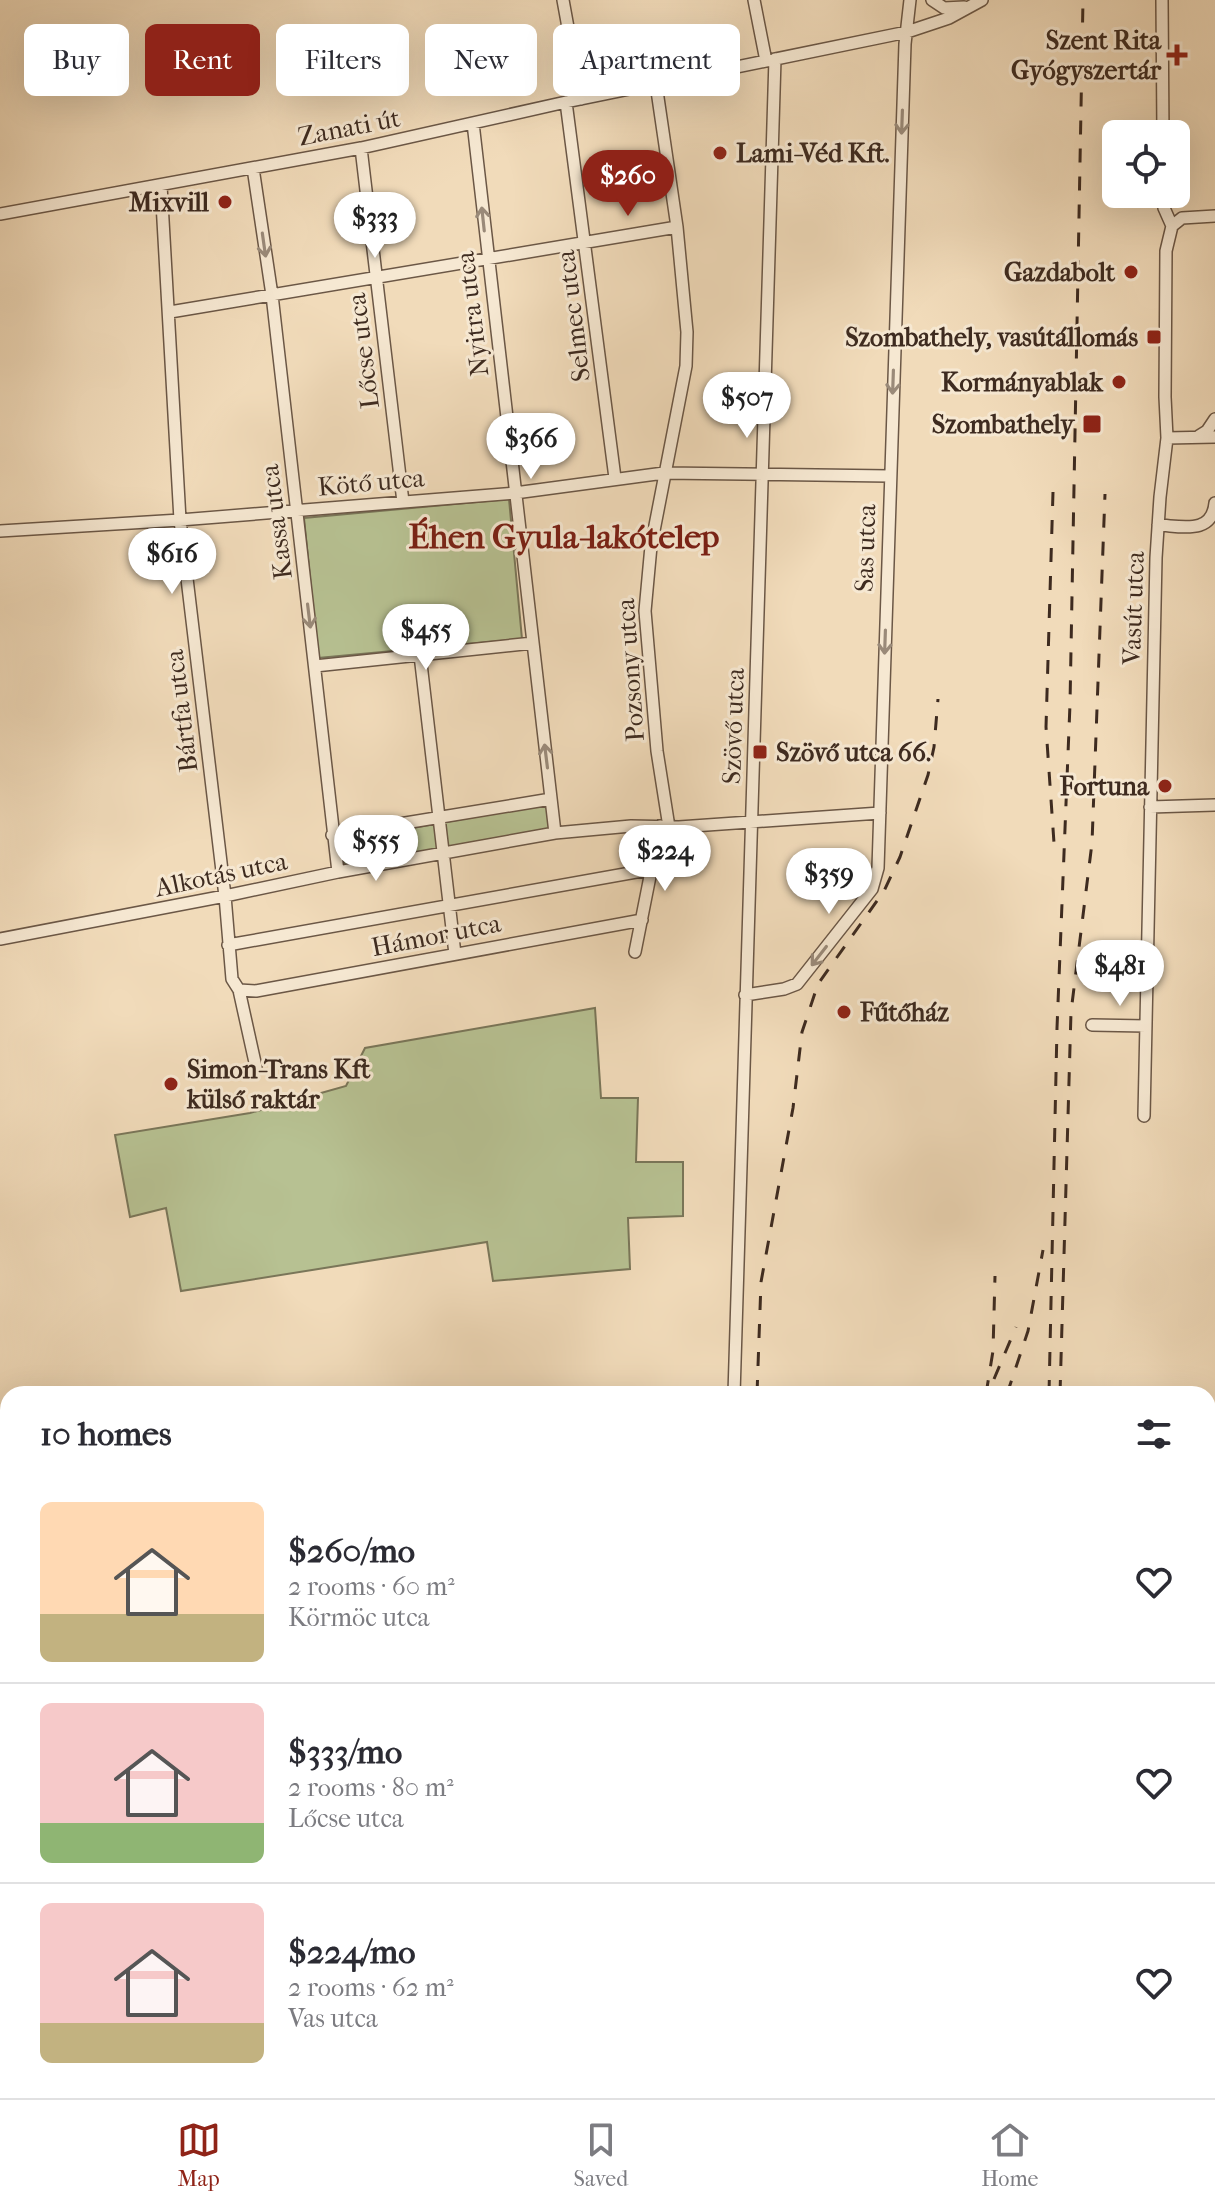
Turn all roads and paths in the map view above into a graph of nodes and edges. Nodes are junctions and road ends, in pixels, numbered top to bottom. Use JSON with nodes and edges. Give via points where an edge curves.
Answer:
{"nodes":[{"id":1,"x":563,"y":0,"type":"edge"},
{"id":2,"x":754,"y":0,"type":"edge"},
{"id":3,"x":910,"y":0,"type":"edge"},
{"id":4,"x":932,"y":0,"type":"edge"},
{"id":5,"x":982,"y":0,"type":"edge"},
{"id":6,"x":1162,"y":0,"type":"edge"},
{"id":7,"x":969,"y":7,"type":"junction"},
{"id":8,"x":568,"y":24,"type":"edge"},
{"id":9,"x":907,"y":32,"type":"junction"},
{"id":10,"x":771,"y":60,"type":"junction"},
{"id":11,"x":740,"y":66,"type":"edge"},
{"id":12,"x":577,"y":96,"type":"edge"},
{"id":13,"x":658,"y":96,"type":"edge"},
{"id":14,"x":566,"y":102,"type":"junction"},
{"id":15,"x":1163,"y":120,"type":"edge"},
{"id":16,"x":473,"y":123,"type":"junction"},
{"id":17,"x":361,"y":148,"type":"junction"},
{"id":18,"x":253,"y":168,"type":"junction"},
{"id":19,"x":161,"y":185,"type":"junction"},
{"id":20,"x":1164,"y":208,"type":"edge"},
{"id":21,"x":0,"y":214,"type":"edge"},
{"id":22,"x":1214,"y":218,"type":"edge"},
{"id":23,"x":1172,"y":226,"type":"junction"},
{"id":24,"x":677,"y":227,"type":"junction"},
{"id":25,"x":586,"y":243,"type":"junction"},
{"id":26,"x":488,"y":259,"type":"junction"},
{"id":27,"x":376,"y":278,"type":"junction"},
{"id":28,"x":272,"y":295,"type":"junction"},
{"id":29,"x":170,"y":312,"type":"junction"},
{"id":30,"x":1215,"y":419,"type":"edge"},
{"id":31,"x":1199,"y":437,"type":"junction"},
{"id":32,"x":1215,"y":437,"type":"edge"},
{"id":33,"x":1167,"y":438,"type":"junction"},
{"id":34,"x":664,"y":473,"type":"junction"},
{"id":35,"x":763,"y":473,"type":"junction"},
{"id":36,"x":889,"y":476,"type":"junction"},
{"id":37,"x":615,"y":478,"type":"junction"},
{"id":38,"x":515,"y":493,"type":"junction"},
{"id":39,"x":403,"y":502,"type":"junction"},
{"id":40,"x":1215,"y":503,"type":"edge"},
{"id":41,"x":297,"y":510,"type":"junction"},
{"id":42,"x":180,"y":520,"type":"junction"},
{"id":43,"x":1158,"y":525,"type":"junction"},
{"id":44,"x":0,"y":531,"type":"edge"},
{"id":45,"x":533,"y":643,"type":"junction"},
{"id":46,"x":420,"y":655,"type":"junction"},
{"id":47,"x":315,"y":666,"type":"junction"},
{"id":48,"x":551,"y":799,"type":"junction"},
{"id":49,"x":1215,"y":805,"type":"edge"},
{"id":50,"x":1150,"y":807,"type":"junction"},
{"id":51,"x":880,"y":813,"type":"junction"},
{"id":52,"x":439,"y":819,"type":"junction"},
{"id":53,"x":752,"y":823,"type":"junction"},
{"id":54,"x":664,"y":826,"type":"junction"},
{"id":55,"x":555,"y":833,"type":"junction"},
{"id":56,"x":332,"y":835,"type":"junction"},
{"id":57,"x":443,"y":854,"type":"junction"},
{"id":58,"x":653,"y":869,"type":"junction"},
{"id":59,"x":338,"y":872,"type":"junction"},
{"id":60,"x":225,"y":896,"type":"junction"},
{"id":61,"x":450,"y":905,"type":"junction"},
{"id":62,"x":642,"y":920,"type":"junction"},
{"id":63,"x":0,"y":939,"type":"edge"},
{"id":64,"x":228,"y":945,"type":"junction"},
{"id":65,"x":635,"y":952,"type":"dead end"},
{"id":66,"x":455,"y":954,"type":"junction"},
{"id":67,"x":239,"y":990,"type":"junction"},
{"id":68,"x":745,"y":995,"type":"junction"},
{"id":69,"x":1092,"y":1025,"type":"dead end"},
{"id":70,"x":1146,"y":1026,"type":"junction"},
{"id":71,"x":256,"y":1067,"type":"dead end"},
{"id":72,"x":1144,"y":1116,"type":"dead end"},
{"id":73,"x":734,"y":1386,"type":"edge"}],
"edges":[{"from":1,"to":8,"type":"street"},
{"from":2,"to":10,"type":"street","name":"Szövő utca"},
{"from":3,"to":9,"type":"street","name":"Sas utca"},
{"from":4,"to":7,"type":"street","via":[[944,8]]},
{"from":5,"to":7,"type":"street","name":"Zanati út"},
{"from":6,"to":15,"type":"street"},
{"from":7,"to":9,"type":"street","name":"Zanati út"},
{"from":9,"to":10,"type":"street","name":"Zanati út"},
{"from":9,"to":36,"type":"street","name":"Sas utca","one_way":true},
{"from":10,"to":11,"type":"street","name":"Zanati út"},
{"from":10,"to":35,"type":"street","name":"Szövő utca"},
{"from":12,"to":14,"type":"street","name":"Zanati út"},
{"from":13,"to":24,"type":"street","name":"Pozsony utca"},
{"from":14,"to":16,"type":"street","name":"Zanati út"},
{"from":14,"to":25,"type":"street","name":"Selmec utca"},
{"from":16,"to":17,"type":"street","name":"Zanati út"},
{"from":26,"to":16,"type":"street","name":"Nyitra utca","one_way":true},
{"from":17,"to":18,"type":"street","name":"Zanati út"},
{"from":17,"to":27,"type":"street","name":"Lőcse utca"},
{"from":18,"to":19,"type":"street","name":"Zanati út"},
{"from":18,"to":28,"type":"street","name":"Kassa utca","one_way":true},
{"from":19,"to":21,"type":"street","name":"Zanati út"},
{"from":19,"to":29,"type":"street","name":"Bártfa utca"},
{"from":20,"to":23,"type":"street","name":"Vasút utca"},
{"from":22,"to":23,"type":"street","via":[[1182,218]]},
{"from":23,"to":33,"type":"street","name":"Vasút utca","via":[[1166,251]]},
{"from":24,"to":25,"type":"street"},
{"from":24,"to":34,"type":"street","name":"Pozsony utca","via":[[687,347]]},
{"from":25,"to":26,"type":"street"},
{"from":25,"to":37,"type":"street","name":"Selmec utca"},
{"from":26,"to":27,"type":"street"},
{"from":26,"to":38,"type":"street","name":"Nyitra utca"},
{"from":27,"to":28,"type":"street"},
{"from":27,"to":39,"type":"street","name":"Lőcse utca"},
{"from":28,"to":29,"type":"street"},
{"from":28,"to":41,"type":"street","name":"Kassa utca"},
{"from":29,"to":42,"type":"street","name":"Bártfa utca"},
{"from":30,"to":31,"type":"street"},
{"from":31,"to":32,"type":"street"},
{"from":31,"to":33,"type":"street"},
{"from":33,"to":43,"type":"street","name":"Vasút utca"},
{"from":34,"to":35,"type":"street","name":"Kötő utca"},
{"from":34,"to":37,"type":"street","name":"Kötő utca"},
{"from":34,"to":54,"type":"street","name":"Pozsony utca","via":[[645,611]]},
{"from":35,"to":36,"type":"street","name":"Kötő utca"},
{"from":35,"to":53,"type":"street","name":"Szövő utca"},
{"from":36,"to":51,"type":"street","name":"Sas utca","one_way":true},
{"from":37,"to":38,"type":"street","name":"Kötő utca"},
{"from":38,"to":39,"type":"street","name":"Kötő utca"},
{"from":38,"to":45,"type":"street","name":"Nyitra utca"},
{"from":39,"to":41,"type":"street","name":"Kötő utca"},
{"from":40,"to":43,"type":"street","via":[[1207,524]]},
{"from":41,"to":42,"type":"street","name":"Kötő utca"},
{"from":41,"to":47,"type":"street","name":"Kassa utca","one_way":true},
{"from":42,"to":44,"type":"street","name":"Kötő utca"},
{"from":42,"to":60,"type":"street","name":"Bártfa utca"},
{"from":43,"to":50,"type":"street","name":"Vasút utca"},
{"from":45,"to":46,"type":"street"},
{"from":48,"to":45,"type":"street","name":"Nyitra utca","one_way":true},
{"from":46,"to":47,"type":"street"},
{"from":46,"to":52,"type":"street"},
{"from":47,"to":56,"type":"street","name":"Kassa utca"},
{"from":48,"to":52,"type":"street"},
{"from":48,"to":55,"type":"street","name":"Nyitra utca"},
{"from":49,"to":50,"type":"street"},
{"from":50,"to":70,"type":"street","name":"Vasút utca"},
{"from":51,"to":53,"type":"street","name":"Alkotás utca"},
{"from":51,"to":68,"type":"street","name":"Sas utca","one_way":true,"via":[[872,889],[797,984]]},
{"from":52,"to":56,"type":"street"},
{"from":52,"to":57,"type":"street"},
{"from":53,"to":54,"type":"street","name":"Alkotás utca"},
{"from":53,"to":68,"type":"street","name":"Szövő utca"},
{"from":54,"to":55,"type":"street","name":"Alkotás utca"},
{"from":54,"to":58,"type":"street","name":"Pozsony utca"},
{"from":55,"to":57,"type":"street","name":"Alkotás utca"},
{"from":56,"to":59,"type":"street","name":"Kassa utca"},
{"from":57,"to":59,"type":"street","name":"Alkotás utca"},
{"from":57,"to":61,"type":"street"},
{"from":58,"to":61,"type":"street"},
{"from":58,"to":62,"type":"street","name":"Pozsony utca"},
{"from":59,"to":60,"type":"street","name":"Alkotás utca"},
{"from":60,"to":63,"type":"street","name":"Alkotás utca"},
{"from":60,"to":64,"type":"street","name":"Bártfa utca"},
{"from":61,"to":64,"type":"street"},
{"from":61,"to":66,"type":"street"},
{"from":62,"to":65,"type":"street","name":"Pozsony utca"},
{"from":62,"to":66,"type":"street","name":"Hámor utca"},
{"from":64,"to":67,"type":"street","name":"Bártfa utca","via":[[232,979]]},
{"from":66,"to":67,"type":"street","name":"Hámor utca"},
{"from":67,"to":71,"type":"street","name":"Bártfa utca"},
{"from":68,"to":73,"type":"street","name":"Szövő utca"},
{"from":69,"to":70,"type":"street"},
{"from":70,"to":72,"type":"street","name":"Vasút utca"}]}
